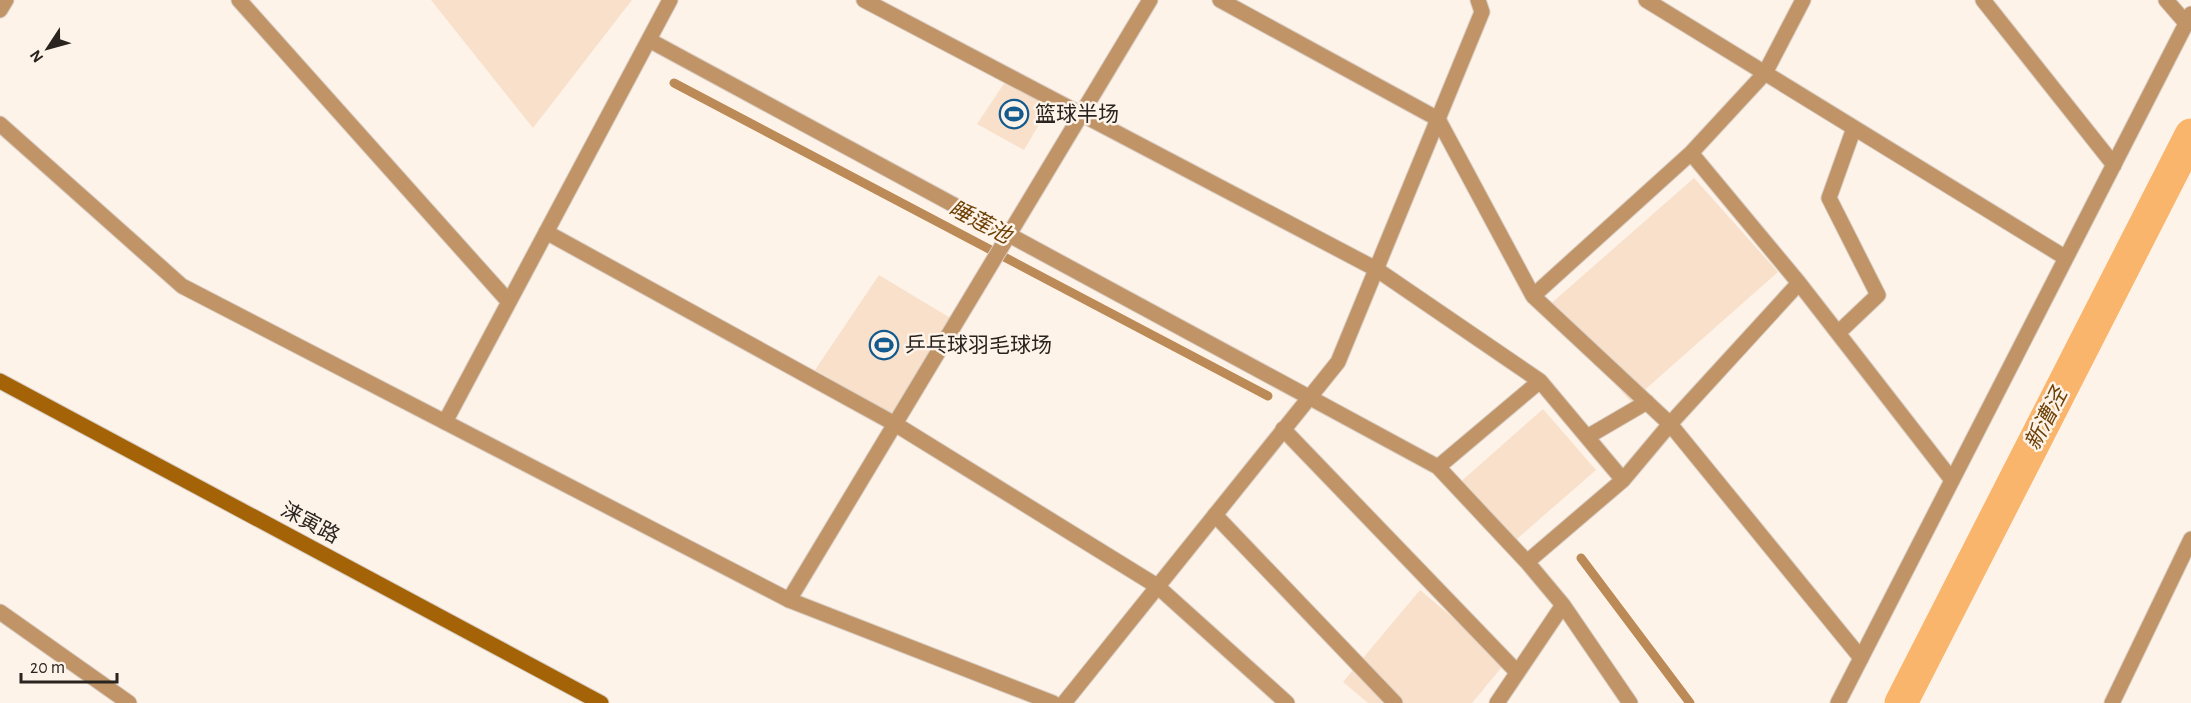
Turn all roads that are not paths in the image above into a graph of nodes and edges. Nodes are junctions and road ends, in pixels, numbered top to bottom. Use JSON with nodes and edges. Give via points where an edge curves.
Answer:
{"nodes":[{"id":1,"x":6,"y":0,"type":"edge"},
{"id":2,"x":239,"y":0,"type":"edge"},
{"id":3,"x":670,"y":0,"type":"edge"},
{"id":4,"x":864,"y":0,"type":"edge"},
{"id":5,"x":1150,"y":0,"type":"edge"},
{"id":6,"x":1220,"y":0,"type":"edge"},
{"id":7,"x":1478,"y":0,"type":"edge"},
{"id":8,"x":1646,"y":0,"type":"edge"},
{"id":9,"x":1803,"y":0,"type":"edge"},
{"id":10,"x":1983,"y":0,"type":"edge"},
{"id":11,"x":2166,"y":0,"type":"edge"},
{"id":12,"x":0,"y":10,"type":"edge"},
{"id":13,"x":2189,"y":19,"type":"edge"},
{"id":14,"x":649,"y":40,"type":"junction"},
{"id":15,"x":1765,"y":73,"type":"junction"},
{"id":16,"x":1082,"y":114,"type":"junction"},
{"id":17,"x":1438,"y":120,"type":"junction"},
{"id":18,"x":0,"y":124,"type":"edge"},
{"id":19,"x":1854,"y":128,"type":"junction"},
{"id":20,"x":1691,"y":153,"type":"junction"},
{"id":21,"x":2114,"y":165,"type":"junction"},
{"id":22,"x":546,"y":232,"type":"junction"},
{"id":23,"x":1008,"y":235,"type":"junction"},
{"id":24,"x":2066,"y":258,"type":"junction"},
{"id":25,"x":1376,"y":269,"type":"junction"},
{"id":26,"x":1799,"y":283,"type":"junction"},
{"id":27,"x":1533,"y":296,"type":"junction"},
{"id":28,"x":509,"y":302,"type":"junction"},
{"id":29,"x":1838,"y":333,"type":"junction"},
{"id":30,"x":0,"y":381,"type":"edge"},
{"id":31,"x":1540,"y":381,"type":"junction"},
{"id":32,"x":1310,"y":396,"type":"junction"},
{"id":33,"x":1647,"y":402,"type":"junction"},
{"id":34,"x":445,"y":422,"type":"junction"},
{"id":35,"x":895,"y":424,"type":"junction"},
{"id":36,"x":1670,"y":424,"type":"junction"},
{"id":37,"x":1283,"y":429,"type":"junction"},
{"id":38,"x":1587,"y":437,"type":"junction"},
{"id":39,"x":1437,"y":467,"type":"junction"},
{"id":40,"x":1623,"y":480,"type":"junction"},
{"id":41,"x":1952,"y":480,"type":"junction"},
{"id":42,"x":1215,"y":515,"type":"junction"},
{"id":43,"x":2191,"y":539,"type":"edge"},
{"id":44,"x":1527,"y":562,"type":"junction"},
{"id":45,"x":1157,"y":586,"type":"junction"},
{"id":46,"x":789,"y":600,"type":"junction"},
{"id":47,"x":1563,"y":605,"type":"junction"},
{"id":48,"x":0,"y":612,"type":"edge"},
{"id":49,"x":1861,"y":658,"type":"junction"},
{"id":50,"x":1517,"y":672,"type":"junction"},
{"id":51,"x":129,"y":703,"type":"edge"},
{"id":52,"x":600,"y":703,"type":"edge"},
{"id":53,"x":1053,"y":703,"type":"edge"},
{"id":54,"x":1064,"y":703,"type":"edge"},
{"id":55,"x":1287,"y":703,"type":"edge"},
{"id":56,"x":1395,"y":703,"type":"edge"},
{"id":57,"x":1497,"y":703,"type":"edge"},
{"id":58,"x":1630,"y":703,"type":"edge"},
{"id":59,"x":1838,"y":703,"type":"edge"},
{"id":60,"x":2112,"y":703,"type":"edge"}],
"edges":[{"from":1,"to":12,"type":"street"},
{"from":2,"to":28,"type":"street"},
{"from":3,"to":14,"type":"street"},
{"from":4,"to":16,"type":"street"},
{"from":5,"to":16,"type":"street"},
{"from":6,"to":17,"type":"street"},
{"from":7,"to":17,"type":"street","via":[[1482,12]]},
{"from":8,"to":15,"type":"street"},
{"from":9,"to":15,"type":"street"},
{"from":10,"to":21,"type":"street"},
{"from":11,"to":13,"type":"street"},
{"from":13,"to":21,"type":"street"},
{"from":14,"to":22,"type":"street"},
{"from":14,"to":23,"type":"street"},
{"from":15,"to":19,"type":"street"},
{"from":15,"to":20,"type":"street"},
{"from":16,"to":23,"type":"street"},
{"from":16,"to":25,"type":"street"},
{"from":17,"to":25,"type":"street"},
{"from":17,"to":27,"type":"street"},
{"from":18,"to":34,"type":"street","via":[[182,286]]},
{"from":19,"to":24,"type":"street"},
{"from":19,"to":29,"type":"street","via":[[1829,198],[1878,295]]},
{"from":20,"to":26,"type":"street"},
{"from":20,"to":27,"type":"street"},
{"from":21,"to":24,"type":"street"},
{"from":22,"to":28,"type":"street"},
{"from":22,"to":35,"type":"street"},
{"from":23,"to":32,"type":"street"},
{"from":23,"to":35,"type":"street"},
{"from":24,"to":41,"type":"street"},
{"from":25,"to":31,"type":"street"},
{"from":25,"to":32,"type":"street","via":[[1338,362]]},
{"from":26,"to":29,"type":"street"},
{"from":26,"to":36,"type":"street"},
{"from":27,"to":33,"type":"street"},
{"from":28,"to":34,"type":"street"},
{"from":29,"to":41,"type":"street"},
{"from":30,"to":52,"type":"street","name":"涞寅路"},
{"from":31,"to":38,"type":"street"},
{"from":31,"to":39,"type":"street"},
{"from":32,"to":37,"type":"street"},
{"from":32,"to":39,"type":"street"},
{"from":33,"to":36,"type":"street"},
{"from":33,"to":38,"type":"street"},
{"from":34,"to":46,"type":"street"},
{"from":35,"to":45,"type":"street"},
{"from":35,"to":46,"type":"street"},
{"from":36,"to":40,"type":"street"},
{"from":36,"to":49,"type":"street"},
{"from":37,"to":42,"type":"street"},
{"from":37,"to":50,"type":"street"},
{"from":38,"to":40,"type":"street"},
{"from":39,"to":44,"type":"street"},
{"from":40,"to":44,"type":"street"},
{"from":41,"to":49,"type":"street"},
{"from":42,"to":45,"type":"street"},
{"from":42,"to":56,"type":"street"},
{"from":43,"to":60,"type":"street"},
{"from":44,"to":47,"type":"street"},
{"from":45,"to":54,"type":"street"},
{"from":45,"to":55,"type":"street"},
{"from":46,"to":53,"type":"street"},
{"from":47,"to":50,"type":"street"},
{"from":47,"to":58,"type":"street"},
{"from":48,"to":51,"type":"street"},
{"from":49,"to":59,"type":"street"},
{"from":50,"to":57,"type":"street"}]}
